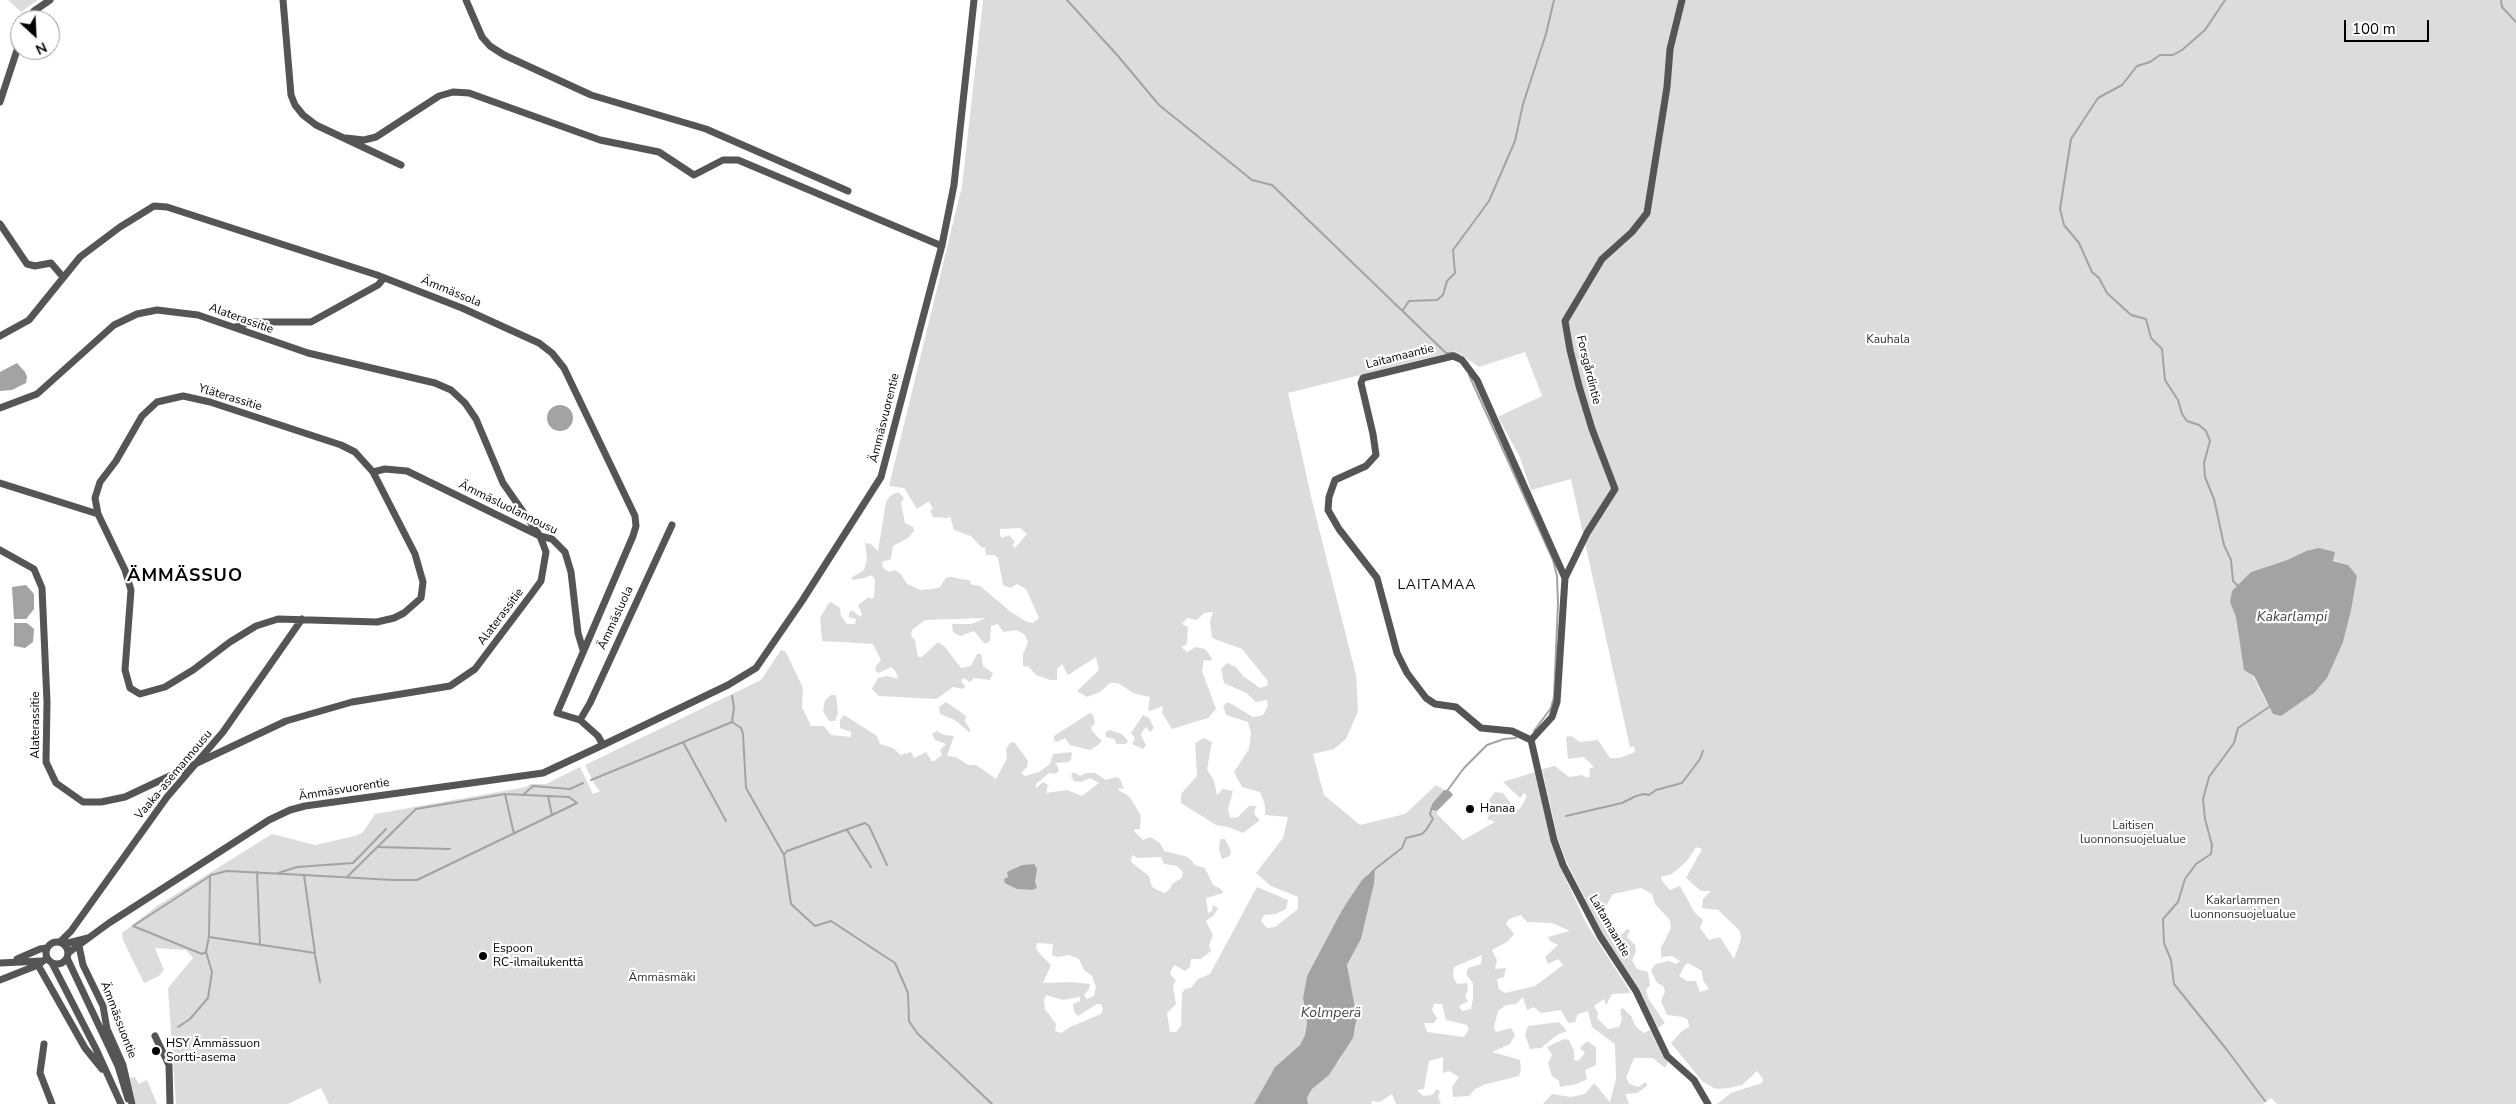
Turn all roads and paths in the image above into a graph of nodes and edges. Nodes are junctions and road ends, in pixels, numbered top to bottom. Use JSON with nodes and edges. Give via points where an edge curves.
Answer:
{"nodes":[{"id":1,"x":50,"y":0,"type":"edge"},
{"id":2,"x":283,"y":0,"type":"edge"},
{"id":3,"x":466,"y":0,"type":"edge"},
{"id":4,"x":974,"y":0,"type":"edge"},
{"id":5,"x":1682,"y":0,"type":"edge"},
{"id":6,"x":37,"y":10,"type":"edge"},
{"id":7,"x":14,"y":60,"type":"edge"},
{"id":8,"x":0,"y":102,"type":"edge"},
{"id":9,"x":346,"y":138,"type":"junction"},
{"id":10,"x":401,"y":165,"type":"dead end"},
{"id":11,"x":848,"y":191,"type":"dead end"},
{"id":12,"x":0,"y":224,"type":"edge"},
{"id":13,"x":942,"y":246,"type":"junction"},
{"id":14,"x":63,"y":277,"type":"junction"},
{"id":15,"x":384,"y":278,"type":"junction"},
{"id":16,"x":234,"y":327,"type":"junction"},
{"id":17,"x":0,"y":336,"type":"edge"},
{"id":18,"x":0,"y":408,"type":"edge"},
{"id":19,"x":373,"y":472,"type":"junction"},
{"id":20,"x":0,"y":482,"type":"edge"},
{"id":21,"x":98,"y":514,"type":"junction"},
{"id":22,"x":672,"y":525,"type":"dead end"},
{"id":23,"x":540,"y":536,"type":"junction"},
{"id":24,"x":0,"y":550,"type":"edge"},
{"id":25,"x":1565,"y":578,"type":"junction"},
{"id":26,"x":302,"y":619,"type":"junction"},
{"id":27,"x":583,"y":650,"type":"junction"},
{"id":28,"x":580,"y":720,"type":"junction"},
{"id":29,"x":1531,"y":740,"type":"junction"},
{"id":30,"x":603,"y":745,"type":"junction"},
{"id":31,"x":202,"y":759,"type":"junction"},
{"id":32,"x":89,"y":938,"type":"junction"},
{"id":33,"x":62,"y":943,"type":"junction"},
{"id":34,"x":79,"y":946,"type":"junction"},
{"id":35,"x":46,"y":948,"type":"junction"},
{"id":36,"x":67,"y":956,"type":"junction"},
{"id":37,"x":12,"y":962,"type":"junction"},
{"id":38,"x":45,"y":962,"type":"junction"},
{"id":39,"x":0,"y":964,"type":"edge"},
{"id":40,"x":0,"y":980,"type":"edge"},
{"id":41,"x":155,"y":1037,"type":"dead end"},
{"id":42,"x":44,"y":1044,"type":"dead end"},
{"id":43,"x":108,"y":1076,"type":"junction"},
{"id":44,"x":52,"y":1104,"type":"edge"},
{"id":45,"x":121,"y":1104,"type":"edge"},
{"id":46,"x":132,"y":1104,"type":"edge"},
{"id":47,"x":170,"y":1104,"type":"edge"},
{"id":48,"x":1708,"y":1104,"type":"edge"}],
"edges":[{"from":1,"to":6,"type":"street"},
{"from":2,"to":9,"type":"street","via":[[291,95],[295,105],[316,125]]},
{"from":3,"to":11,"type":"street","via":[[482,37],[504,55],[591,95],[706,129]]},
{"from":4,"to":13,"type":"street","name":"Ämmäsvuorentie","via":[[954,185]]},
{"from":5,"to":25,"type":"street","name":"Forsgårdintie","via":[[1670,48],[1647,213],[1632,232],[1602,259],[1566,321],[1579,386],[1615,489],[1587,533]]},
{"from":7,"to":8,"type":"street"},
{"from":9,"to":10,"type":"street"},
{"from":9,"to":13,"type":"street","via":[[364,140],[376,137],[440,96],[454,92],[469,93],[600,140],[659,152],[694,175],[723,160],[738,160]]},
{"from":12,"to":14,"type":"street","via":[[27,264],[51,263]]},
{"from":13,"to":30,"type":"street","name":"Ämmäsvuorentie","via":[[881,477],[765,658],[740,679]]},
{"from":14,"to":15,"type":"street","name":"Ämmässola","via":[[80,257],[120,226],[154,206],[167,207]]},
{"from":14,"to":17,"type":"street","name":"Ämmässola","via":[[29,320]]},
{"from":15,"to":16,"type":"street","via":[[378,285],[311,322],[253,322]]},
{"from":15,"to":27,"type":"street","name":"Ämmässola","via":[[539,343],[564,368],[635,516],[636,526]]},
{"from":16,"to":18,"type":"street","name":"Alaterassitie","via":[[179,311],[157,310],[137,314],[114,325],[37,394]]},
{"from":16,"to":23,"type":"street","name":"Alaterassitie","via":[[273,343],[435,382],[451,390],[476,419],[503,483]]},
{"from":19,"to":21,"type":"street","name":"Yläterassitie","via":[[355,452],[341,445],[183,396],[157,402],[142,416],[100,482],[95,498]]},
{"from":19,"to":23,"type":"street","name":"Ämmäsluolannousu","via":[[385,469],[407,471]]},
{"from":19,"to":26,"type":"street","name":"Yläterassitie","via":[[415,554],[423,582],[421,598],[404,613],[377,622]]},
{"from":20,"to":21,"type":"street"},
{"from":21,"to":26,"type":"street","name":"Yläterassitie","via":[[131,590],[125,670],[130,688],[140,694],[165,687],[256,626],[278,619]]},
{"from":22,"to":28,"type":"street","name":"Ämmäsluola"},
{"from":23,"to":27,"type":"street","name":"Ämmäsluolannousu","via":[[552,539],[565,552]]},
{"from":23,"to":31,"type":"street","name":"Alaterassitie","via":[[546,552],[541,581],[486,655],[461,680],[428,691],[352,702],[286,721]]},
{"from":24,"to":31,"type":"street","name":"Alaterassitie","via":[[34,569],[42,588],[46,762],[56,784],[83,802],[101,802],[124,797]]},
{"from":25,"to":29,"type":"street","name":"Laitamaantie","via":[[1557,702],[1552,717]]},
{"from":25,"to":29,"type":"street","name":"Laitamaantie","via":[[1476,380],[1462,360],[1447,356],[1363,378],[1361,384],[1376,455],[1366,466],[1333,482],[1328,504],[1331,516],[1377,578],[1400,658],[1426,698],[1436,704],[1456,707],[1481,728],[1512,731]]},
{"from":26,"to":31,"type":"street","name":"Vaaka-asemannousu"},
{"from":27,"to":28,"type":"street","name":"Ämmässola","via":[[557,713]]},
{"from":28,"to":30,"type":"street"},
{"from":29,"to":48,"type":"street","name":"Laitamaantie","via":[[1554,840],[1563,865],[1600,936],[1636,991],[1667,1056],[1694,1080]]},
{"from":30,"to":32,"type":"street","name":"Ämmäsvuorentie","via":[[542,772],[290,810],[269,820]]},
{"from":31,"to":33,"type":"street","name":"Vaaka-asemannousu","via":[[167,797]]},
{"from":32,"to":33,"type":"street"},
{"from":32,"to":34,"type":"street"},
{"from":33,"to":35,"type":"street","via":[[52,943]]},
{"from":33,"to":36,"type":"street"},
{"from":34,"to":36,"type":"street"},
{"from":34,"to":46,"type":"street","name":"Ämmässuontie","via":[[83,965],[103,1006],[107,1029],[123,1065]]},
{"from":35,"to":37,"type":"street"},
{"from":35,"to":38,"type":"street"},
{"from":36,"to":38,"type":"street","via":[[60,964]]},
{"from":36,"to":46,"type":"street","name":"Ämmässuontie"},
{"from":37,"to":38,"type":"street"},
{"from":37,"to":39,"type":"street"},
{"from":38,"to":40,"type":"street"},
{"from":38,"to":43,"type":"street"},
{"from":38,"to":43,"type":"street","via":[[84,1048]]},
{"from":41,"to":47,"type":"street","via":[[168,1060]]},
{"from":42,"to":44,"type":"street","via":[[40,1073]]},
{"from":43,"to":45,"type":"street"}]}
